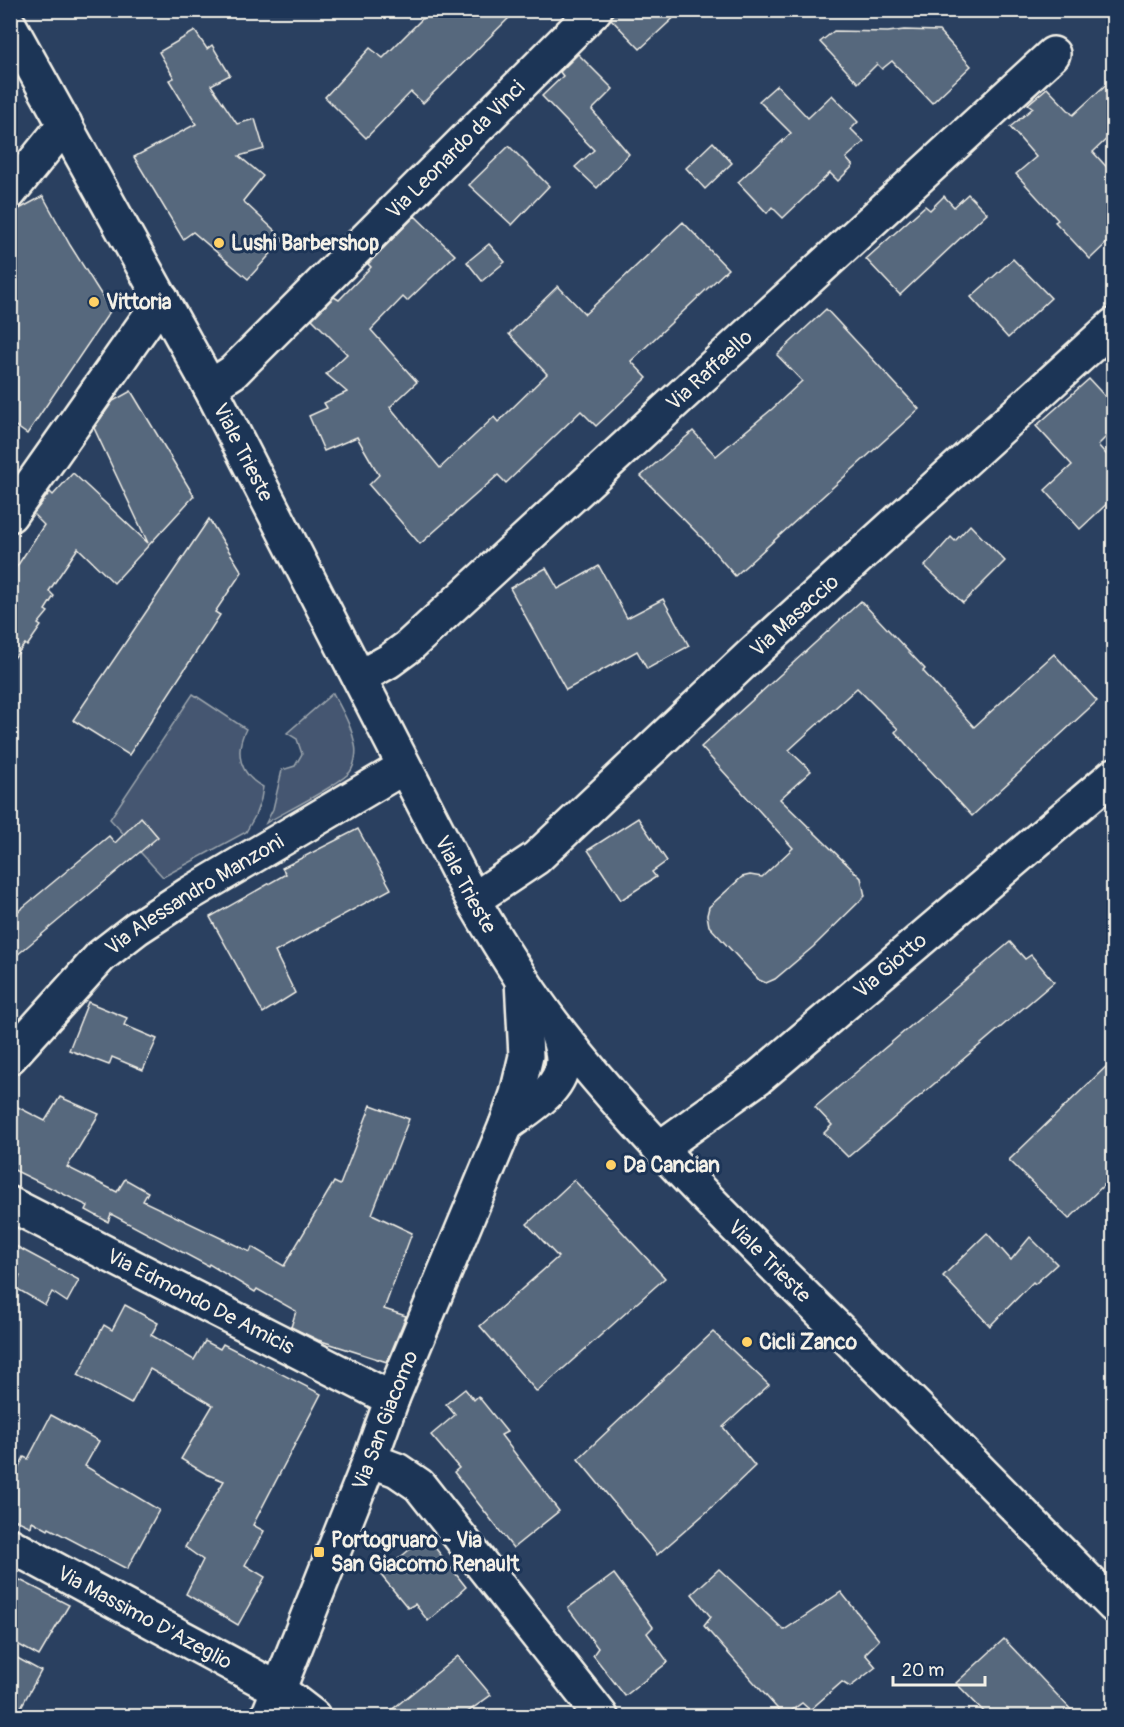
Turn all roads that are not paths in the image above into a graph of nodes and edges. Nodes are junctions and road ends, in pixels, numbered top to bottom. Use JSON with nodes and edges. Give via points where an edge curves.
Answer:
{"nodes":[{"id":1,"x":595,"y":10,"type":"edge"},
{"id":2,"x":10,"y":26,"type":"edge"},
{"id":3,"x":1053,"y":54,"type":"dead end"},
{"id":4,"x":65,"y":124,"type":"junction"},
{"id":5,"x":10,"y":192,"type":"edge"},
{"id":6,"x":162,"y":298,"type":"junction"},
{"id":7,"x":1113,"y":325,"type":"edge"},
{"id":8,"x":210,"y":387,"type":"junction"},
{"id":9,"x":10,"y":514,"type":"edge"},
{"id":10,"x":360,"y":677,"type":"junction"},
{"id":11,"x":404,"y":767,"type":"junction"},
{"id":12,"x":1113,"y":775,"type":"edge"},
{"id":13,"x":473,"y":900,"type":"junction"},
{"id":14,"x":522,"y":980,"type":"junction"},
{"id":15,"x":554,"y":1025,"type":"junction"},
{"id":16,"x":526,"y":1056,"type":"junction"},
{"id":17,"x":10,"y":1057,"type":"edge"},
{"id":18,"x":552,"y":1089,"type":"junction"},
{"id":19,"x":624,"y":1109,"type":"junction"},
{"id":20,"x":506,"y":1125,"type":"junction"},
{"id":21,"x":660,"y":1148,"type":"junction"},
{"id":22,"x":10,"y":1204,"type":"edge"},
{"id":23,"x":392,"y":1399,"type":"junction"},
{"id":24,"x":370,"y":1460,"type":"junction"},
{"id":25,"x":10,"y":1545,"type":"edge"},
{"id":26,"x":1113,"y":1606,"type":"edge"},
{"id":27,"x":273,"y":1703,"type":"edge"},
{"id":28,"x":313,"y":1716,"type":"edge"},
{"id":29,"x":601,"y":1716,"type":"edge"}],
"edges":[{"from":1,"to":8,"type":"street","name":"Via Leonardo da Vinci","via":[[233,372]]},
{"from":2,"to":4,"type":"street","name":"Viale Trieste"},
{"from":3,"to":10,"type":"street","name":"Via Raffaello","via":[[408,647]]},
{"from":4,"to":5,"type":"street"},
{"from":4,"to":6,"type":"street","name":"Viale Trieste"},
{"from":6,"to":8,"type":"street","name":"Viale Trieste"},
{"from":6,"to":9,"type":"street"},
{"from":7,"to":13,"type":"street","name":"Via Masaccio","via":[[752,654],[536,858]]},
{"from":8,"to":10,"type":"street","name":"Viale Trieste"},
{"from":10,"to":11,"type":"street","name":"Viale Trieste"},
{"from":11,"to":13,"type":"street","name":"Viale Trieste"},
{"from":11,"to":17,"type":"street","name":"Via Alessandro Manzoni","via":[[137,928],[101,956]]},
{"from":12,"to":21,"type":"street","name":"Via Giotto","via":[[759,1077]]},
{"from":13,"to":14,"type":"street","name":"Viale Trieste"},
{"from":14,"to":15,"type":"street","name":"Viale Trieste"},
{"from":14,"to":16,"type":"street","name":"Via San Giacomo"},
{"from":15,"to":16,"type":"street","name":"Via San Giacomo","via":[[536,1039]]},
{"from":15,"to":18,"type":"street","via":[[563,1056],[562,1070]]},
{"from":15,"to":19,"type":"street","name":"Viale Trieste"},
{"from":16,"to":20,"type":"street","name":"Via San Giacomo"},
{"from":18,"to":19,"type":"street","via":[[574,1088]]},
{"from":18,"to":20,"type":"street","name":"Via San Giacomo"},
{"from":19,"to":21,"type":"street","name":"Viale Trieste"},
{"from":20,"to":23,"type":"street","name":"Via San Giacomo"},
{"from":21,"to":26,"type":"street","name":"Viale Trieste"},
{"from":22,"to":23,"type":"street","name":"Via Edmondo De Amicis"},
{"from":23,"to":24,"type":"street","name":"Via San Giacomo"},
{"from":24,"to":27,"type":"street","name":"Via San Giacomo"},
{"from":24,"to":29,"type":"street","via":[[397,1470],[419,1485]]},
{"from":25,"to":27,"type":"street","name":"Via Massimo D'Azeglio"},
{"from":27,"to":28,"type":"street","name":"Via Massimo D'Azeglio"}]}
